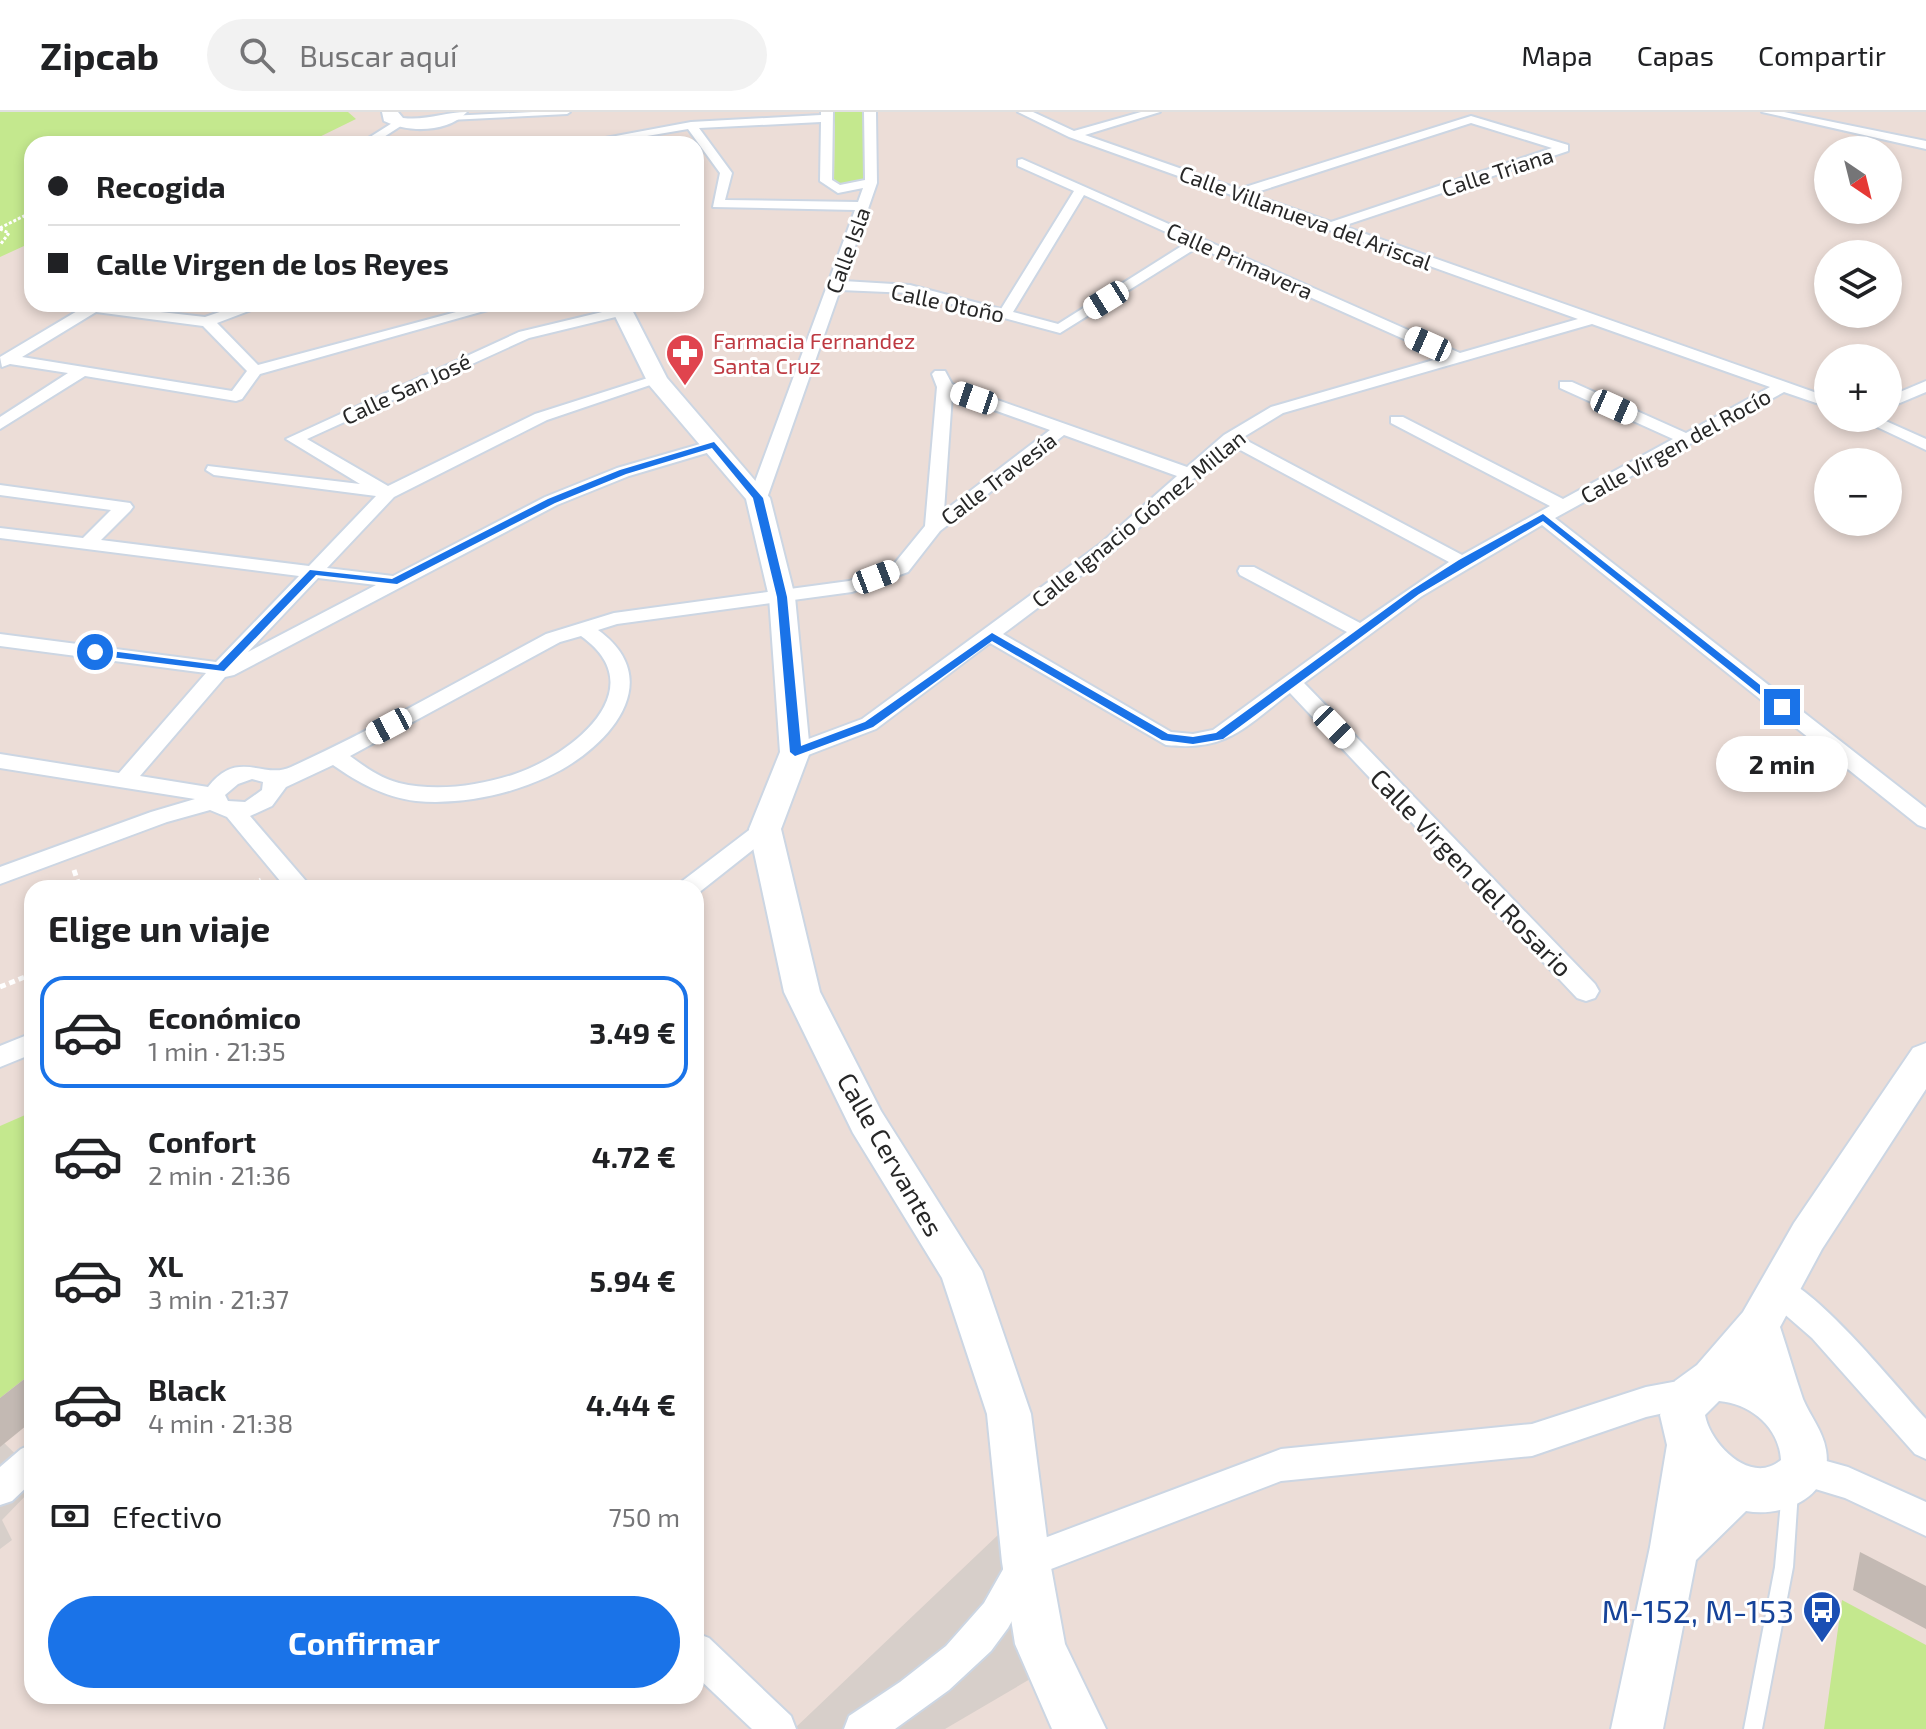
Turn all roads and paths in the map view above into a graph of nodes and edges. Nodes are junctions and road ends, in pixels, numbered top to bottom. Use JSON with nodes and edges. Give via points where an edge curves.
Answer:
{"nodes":[{"id":1,"x":567,"y":112,"type":"edge"},
{"id":2,"x":870,"y":112,"type":"edge"},
{"id":3,"x":1024,"y":112,"type":"edge"},
{"id":4,"x":1154,"y":112,"type":"edge"},
{"id":5,"x":1768,"y":112,"type":"edge"},
{"id":6,"x":454,"y":115,"type":"edge"},
{"id":7,"x":828,"y":115,"type":"edge"},
{"id":8,"x":395,"y":117,"type":"edge"},
{"id":9,"x":425,"y":123,"type":"junction"},
{"id":10,"x":691,"y":125,"type":"junction"},
{"id":11,"x":1073,"y":135,"type":"junction"},
{"id":12,"x":374,"y":136,"type":"edge"},
{"id":13,"x":444,"y":136,"type":"edge"},
{"id":14,"x":626,"y":136,"type":"edge"},
{"id":15,"x":699,"y":136,"type":"edge"},
{"id":16,"x":704,"y":143,"type":"edge"},
{"id":17,"x":1926,"y":145,"type":"edge"},
{"id":18,"x":1022,"y":163,"type":"dead end"},
{"id":19,"x":871,"y":183,"type":"junction"},
{"id":20,"x":832,"y":185,"type":"junction"},
{"id":21,"x":1081,"y":189,"type":"junction"},
{"id":22,"x":1240,"y":193,"type":"junction"},
{"id":23,"x":818,"y":205,"type":"junction"},
{"id":24,"x":864,"y":206,"type":"junction"},
{"id":25,"x":24,"y":216,"type":"edge"},
{"id":26,"x":1334,"y":225,"type":"junction"},
{"id":27,"x":0,"y":228,"type":"edge"},
{"id":28,"x":1198,"y":241,"type":"junction"},
{"id":29,"x":0,"y":245,"type":"edge"},
{"id":30,"x":834,"y":285,"type":"junction"},
{"id":31,"x":87,"y":312,"type":"edge"},
{"id":32,"x":155,"y":312,"type":"edge"},
{"id":33,"x":222,"y":312,"type":"edge"},
{"id":34,"x":233,"y":312,"type":"edge"},
{"id":35,"x":473,"y":312,"type":"edge"},
{"id":36,"x":604,"y":312,"type":"edge"},
{"id":37,"x":623,"y":312,"type":"edge"},
{"id":38,"x":1005,"y":314,"type":"junction"},
{"id":39,"x":213,"y":318,"type":"junction"},
{"id":40,"x":1589,"y":320,"type":"junction"},
{"id":41,"x":1457,"y":357,"type":"junction"},
{"id":42,"x":3,"y":361,"type":"edge"},
{"id":43,"x":255,"y":371,"type":"junction"},
{"id":44,"x":81,"y":372,"type":"junction"},
{"id":45,"x":657,"y":380,"type":"junction"},
{"id":46,"x":1566,"y":385,"type":"dead end"},
{"id":47,"x":1785,"y":385,"type":"junction"},
{"id":48,"x":1926,"y":386,"type":"edge"},
{"id":49,"x":1814,"y":396,"type":"edge"},
{"id":50,"x":1902,"y":397,"type":"edge"},
{"id":51,"x":1397,"y":420,"type":"dead end"},
{"id":52,"x":0,"y":424,"type":"edge"},
{"id":53,"x":1062,"y":429,"type":"junction"},
{"id":54,"x":1897,"y":432,"type":"edge"},
{"id":55,"x":1230,"y":438,"type":"junction"},
{"id":56,"x":1686,"y":439,"type":"junction"},
{"id":57,"x":714,"y":445,"type":"junction"},
{"id":58,"x":1926,"y":445,"type":"edge"},
{"id":59,"x":214,"y":470,"type":"dead end"},
{"id":60,"x":1189,"y":474,"type":"junction"},
{"id":61,"x":0,"y":490,"type":"edge"},
{"id":62,"x":388,"y":493,"type":"junction"},
{"id":63,"x":758,"y":498,"type":"junction"},
{"id":64,"x":1563,"y":506,"type":"junction"},
{"id":65,"x":1543,"y":517,"type":"junction"},
{"id":66,"x":934,"y":527,"type":"junction"},
{"id":67,"x":4,"y":537,"type":"edge"},
{"id":68,"x":87,"y":544,"type":"junction"},
{"id":69,"x":1462,"y":562,"type":"junction"},
{"id":70,"x":1247,"y":571,"type":"dead end"},
{"id":71,"x":313,"y":572,"type":"junction"},
{"id":72,"x":394,"y":582,"type":"junction"},
{"id":73,"x":782,"y":597,"type":"junction"},
{"id":74,"x":581,"y":627,"type":"junction"},
{"id":75,"x":1361,"y":632,"type":"junction"},
{"id":76,"x":992,"y":636,"type":"junction"},
{"id":77,"x":0,"y":640,"type":"edge"},
{"id":78,"x":215,"y":675,"type":"junction"},
{"id":79,"x":1292,"y":683,"type":"junction"},
{"id":80,"x":795,"y":752,"type":"junction"},
{"id":81,"x":334,"y":756,"type":"junction"},
{"id":82,"x":0,"y":761,"type":"edge"},
{"id":83,"x":124,"y":781,"type":"junction"},
{"id":84,"x":276,"y":783,"type":"junction"},
{"id":85,"x":221,"y":802,"type":"junction"},
{"id":86,"x":1926,"y":820,"type":"edge"},
{"id":87,"x":765,"y":829,"type":"junction"},
{"id":88,"x":0,"y":876,"type":"edge"},
{"id":89,"x":293,"y":880,"type":"edge"},
{"id":90,"x":699,"y":880,"type":"edge"},
{"id":91,"x":24,"y":977,"type":"edge"},
{"id":92,"x":0,"y":987,"type":"edge"},
{"id":93,"x":1586,"y":991,"type":"dead end"},
{"id":94,"x":24,"y":1046,"type":"edge"},
{"id":95,"x":0,"y":1057,"type":"edge"},
{"id":96,"x":1926,"y":1058,"type":"edge"},
{"id":97,"x":1767,"y":1307,"type":"junction"},
{"id":98,"x":1701,"y":1387,"type":"junction"},
{"id":99,"x":1785,"y":1411,"type":"junction"},
{"id":100,"x":1926,"y":1443,"type":"edge"},
{"id":101,"x":1690,"y":1445,"type":"junction"},
{"id":102,"x":24,"y":1467,"type":"edge"},
{"id":103,"x":1796,"y":1477,"type":"junction"},
{"id":104,"x":1739,"y":1486,"type":"junction"},
{"id":105,"x":0,"y":1489,"type":"edge"},
{"id":106,"x":1926,"y":1519,"type":"edge"},
{"id":107,"x":1674,"y":1547,"type":"junction"},
{"id":108,"x":1026,"y":1562,"type":"junction"},
{"id":109,"x":704,"y":1659,"type":"edge"},
{"id":110,"x":778,"y":1729,"type":"edge"},
{"id":111,"x":862,"y":1729,"type":"edge"},
{"id":112,"x":1080,"y":1729,"type":"edge"},
{"id":113,"x":1637,"y":1729,"type":"edge"},
{"id":114,"x":1753,"y":1729,"type":"edge"}],
"edges":[{"from":1,"to":6,"type":"lane"},
{"from":2,"to":19,"type":"street","name":"Calle Isla"},
{"from":3,"to":11,"type":"street","name":"Calle Villanueva del Ariscal"},
{"from":4,"to":11,"type":"street"},
{"from":5,"to":17,"type":"street"},
{"from":6,"to":9,"type":"main road"},
{"from":7,"to":10,"type":"street"},
{"from":7,"to":20,"type":"street","name":"Calle Isla"},
{"from":8,"to":9,"type":"main road"},
{"from":8,"to":12,"type":"street"},
{"from":9,"to":13,"type":"main road"},
{"from":10,"to":14,"type":"street"},
{"from":10,"to":15,"type":"street"},
{"from":11,"to":22,"type":"street","name":"Calle Villanueva del Ariscal"},
{"from":16,"to":23,"type":"street","via":[[726,173],[718,204]]},
{"from":18,"to":21,"type":"street","name":"Calle Primavera"},
{"from":19,"to":20,"type":"street","name":"Calle Isla"},
{"from":19,"to":24,"type":"street","name":"Calle Isla"},
{"from":20,"to":23,"type":"street","name":"Calle Isla"},
{"from":20,"to":24,"type":"street"},
{"from":21,"to":28,"type":"street","name":"Calle Primavera"},
{"from":21,"to":38,"type":"street"},
{"from":22,"to":26,"type":"street","name":"Calle Villanueva del Ariscal"},
{"from":22,"to":26,"type":"street","name":"Calle Triana","via":[[1471,119],[1564,148]]},
{"from":23,"to":24,"type":"street"},
{"from":24,"to":30,"type":"street","name":"Calle Isla"},
{"from":25,"to":27,"type":"path"},
{"from":26,"to":40,"type":"street","name":"Calle Villanueva del Ariscal"},
{"from":27,"to":29,"type":"path","via":[[9,233]]},
{"from":28,"to":38,"type":"street","name":"Calle Otoño","via":[[1060,329]]},
{"from":28,"to":41,"type":"street","name":"Calle Primavera"},
{"from":30,"to":38,"type":"street","name":"Calle Otoño","via":[[910,289]]},
{"from":30,"to":63,"type":"street","name":"Calle Isla"},
{"from":31,"to":42,"type":"street"},
{"from":32,"to":39,"type":"street"},
{"from":33,"to":39,"type":"street"},
{"from":34,"to":39,"type":"street"},
{"from":35,"to":43,"type":"street"},
{"from":36,"to":62,"type":"street","name":"Calle San José","via":[[524,335],[294,439]]},
{"from":37,"to":45,"type":"main road"},
{"from":39,"to":43,"type":"street"},
{"from":40,"to":41,"type":"street","name":"Calle Ignacio Gómez Millan"},
{"from":40,"to":47,"type":"street"},
{"from":41,"to":55,"type":"street","name":"Calle Ignacio Gómez Millan","via":[[1277,410]]},
{"from":42,"to":44,"type":"street"},
{"from":43,"to":44,"type":"street","via":[[236,396]]},
{"from":44,"to":52,"type":"street"},
{"from":45,"to":57,"type":"main road"},
{"from":45,"to":62,"type":"street","via":[[541,417]]},
{"from":46,"to":56,"type":"street"},
{"from":47,"to":49,"type":"street"},
{"from":47,"to":56,"type":"street","name":"Calle Virgen del Rocío"},
{"from":48,"to":50,"type":"street"},
{"from":51,"to":64,"type":"street"},
{"from":53,"to":60,"type":"street"},
{"from":53,"to":66,"type":"street","name":"Calle Travesía"},
{"from":53,"to":66,"type":"street","via":[[942,380]]},
{"from":54,"to":58,"type":"street"},
{"from":55,"to":60,"type":"street","name":"Calle Ignacio Gómez Millan"},
{"from":55,"to":69,"type":"street"},
{"from":56,"to":64,"type":"street","name":"Calle Virgen del Rocío"},
{"from":57,"to":63,"type":"main road"},
{"from":57,"to":72,"type":"street","via":[[623,472],[551,501]]},
{"from":59,"to":62,"type":"street"},
{"from":60,"to":76,"type":"street","name":"Calle Ignacio Gómez Millan","via":[[1106,548]]},
{"from":61,"to":68,"type":"street","via":[[124,507]]},
{"from":62,"to":71,"type":"street"},
{"from":63,"to":73,"type":"main road"},
{"from":64,"to":65,"type":"street","name":"Calle Virgen del Rocío"},
{"from":65,"to":69,"type":"street","name":"Calle Virgen del Rocío"},
{"from":65,"to":86,"type":"street"},
{"from":66,"to":73,"type":"street","name":"Calle Travesía","via":[[901,568],[852,586]]},
{"from":67,"to":68,"type":"street"},
{"from":68,"to":71,"type":"street"},
{"from":69,"to":75,"type":"street","name":"Calle Virgen del Rocío"},
{"from":70,"to":75,"type":"street"},
{"from":71,"to":72,"type":"street"},
{"from":71,"to":78,"type":"street"},
{"from":72,"to":78,"type":"street"},
{"from":73,"to":74,"type":"street","name":"Calle Travesía"},
{"from":73,"to":80,"type":"main road"},
{"from":74,"to":81,"type":"street","name":"Calle Travesía"},
{"from":74,"to":81,"type":"street","via":[[603,642],[616,660],[618,701],[586,744],[555,764],[485,788],[412,792],[380,785]]},
{"from":75,"to":79,"type":"street","name":"Calle Virgen del Rocío"},
{"from":76,"to":79,"type":"street","name":"Calle Virgen del Rocío","via":[[1166,738],[1193,741],[1219,736]]},
{"from":76,"to":80,"type":"street","name":"Calle Ignacio Gómez Millan","via":[[869,724]]},
{"from":77,"to":78,"type":"street"},
{"from":78,"to":83,"type":"street"},
{"from":79,"to":93,"type":"street","name":"Calle Virgen del Rosario"},
{"from":80,"to":87,"type":"main road"},
{"from":81,"to":84,"type":"street","name":"Calle Travesía"},
{"from":82,"to":83,"type":"street"},
{"from":83,"to":85,"type":"street"},
{"from":84,"to":85,"type":"street","name":"Calle Travesía","via":[[265,801]]},
{"from":84,"to":85,"type":"street","via":[[261,772],[242,773],[224,782]]},
{"from":85,"to":88,"type":"street","via":[[159,817]]},
{"from":85,"to":89,"type":"street"},
{"from":87,"to":90,"type":"street"},
{"from":87,"to":108,"type":"main road","name":"Calle Cervantes","via":[[802,992],[867,1122],[961,1271],[1009,1414]]},
{"from":91,"to":92,"type":"path"},
{"from":94,"to":95,"type":"street"},
{"from":96,"to":97,"type":"main road"},
{"from":97,"to":98,"type":"main road"},
{"from":97,"to":99,"type":"main road"},
{"from":97,"to":100,"type":"street","via":[[1823,1328]]},
{"from":98,"to":99,"type":"main road","via":[[1734,1381],[1755,1388]]},
{"from":98,"to":101,"type":"main road","via":[[1682,1409]]},
{"from":98,"to":108,"type":"street","via":[[1532,1440],[1281,1465]]},
{"from":99,"to":103,"type":"main road","via":[[1798,1429],[1804,1453]]},
{"from":101,"to":104,"type":"main road","via":[[1718,1476]]},
{"from":101,"to":107,"type":"main road"},
{"from":102,"to":105,"type":"street"},
{"from":103,"to":104,"type":"main road","via":[[1774,1491]]},
{"from":103,"to":106,"type":"street","via":[[1848,1483]]},
{"from":103,"to":114,"type":"lane"},
{"from":104,"to":107,"type":"main road"},
{"from":107,"to":113,"type":"main road"},
{"from":108,"to":111,"type":"street","via":[[1001,1612],[966,1653]]},
{"from":108,"to":112,"type":"main road","name":"Calle Cervantes","via":[[1040,1644]]},
{"from":109,"to":110,"type":"street"}]}
